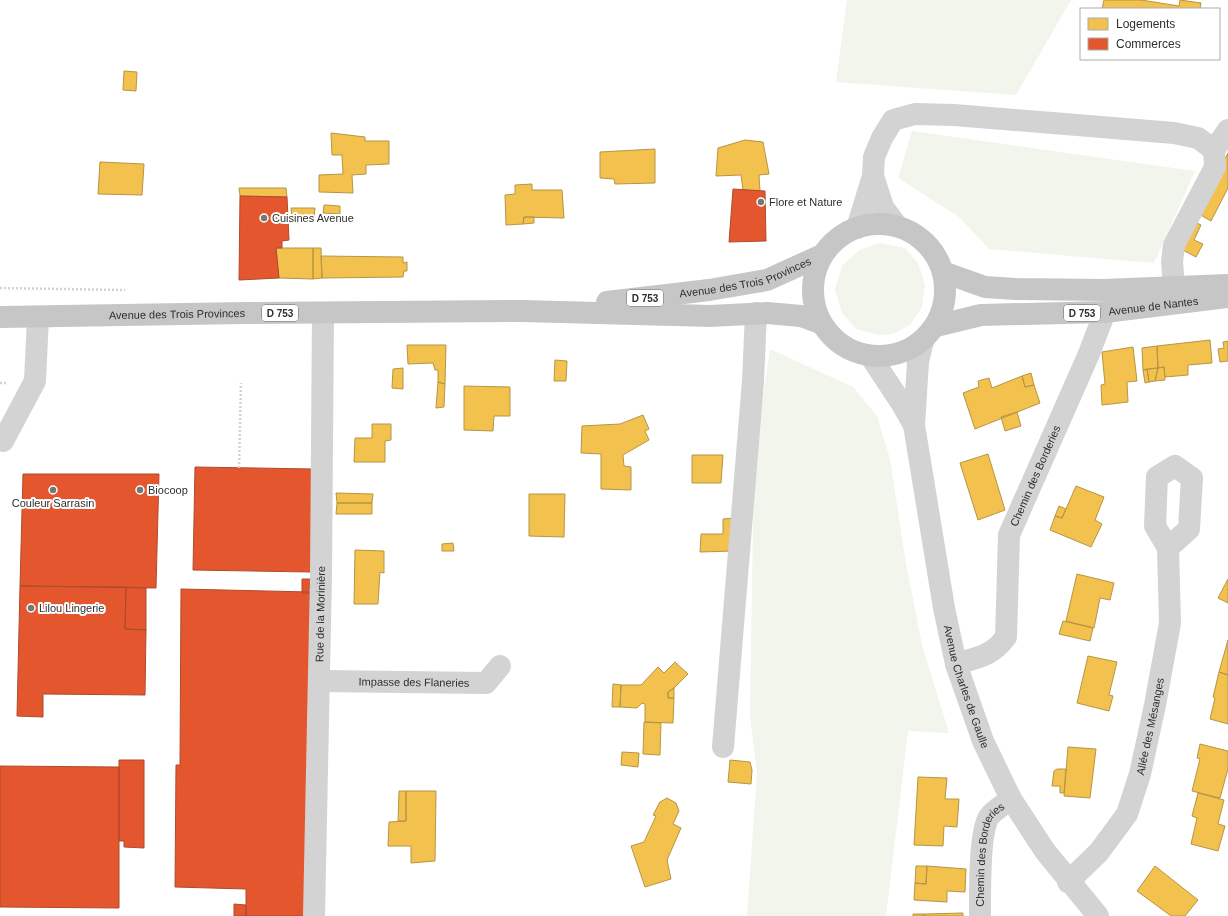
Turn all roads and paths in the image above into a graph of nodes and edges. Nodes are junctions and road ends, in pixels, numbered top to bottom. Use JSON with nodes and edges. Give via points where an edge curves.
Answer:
{"nodes":[{"id":1,"x":1228,"y":130,"type":"edge"},
{"id":2,"x":1214,"y":150,"type":"junction"},
{"id":3,"x":873,"y":176,"type":"junction"},
{"id":4,"x":897,"y":226,"type":"junction"},
{"id":5,"x":857,"y":228,"type":"junction"},
{"id":6,"x":822,"y":255,"type":"junction"},
{"id":7,"x":943,"y":272,"type":"junction"},
{"id":8,"x":1228,"y":285,"type":"edge"},
{"id":9,"x":1174,"y":286,"type":"junction"},
{"id":10,"x":1228,"y":297,"type":"edge"},
{"id":11,"x":522,"y":311,"type":"junction"},
{"id":12,"x":1105,"y":312,"type":"junction"},
{"id":13,"x":323,"y":313,"type":"junction"},
{"id":14,"x":756,"y":313,"type":"junction"},
{"id":15,"x":0,"y":317,"type":"edge"},
{"id":16,"x":38,"y":317,"type":"junction"},
{"id":17,"x":820,"y":323,"type":"junction"},
{"id":18,"x":929,"y":334,"type":"junction"},
{"id":19,"x":871,"y":357,"type":"junction"},
{"id":20,"x":241,"y":383,"type":"dead end"},
{"id":21,"x":914,"y":425,"type":"junction"},
{"id":22,"x":3,"y":441,"type":"dead end"},
{"id":23,"x":239,"y":468,"type":"dead end"},
{"id":24,"x":1168,"y":548,"type":"dead end"},
{"id":25,"x":956,"y":664,"type":"junction"},
{"id":26,"x":500,"y":666,"type":"dead end"},
{"id":27,"x":319,"y":681,"type":"junction"},
{"id":28,"x":723,"y":747,"type":"dead end"},
{"id":29,"x":1011,"y":799,"type":"junction"},
{"id":30,"x":1068,"y":882,"type":"junction"},
{"id":31,"x":314,"y":916,"type":"edge"},
{"id":32,"x":980,"y":916,"type":"edge"},
{"id":33,"x":1098,"y":916,"type":"edge"}],
"edges":[{"from":1,"to":2,"type":"street"},
{"from":2,"to":3,"type":"street","via":[[1198,138],[1174,133],[915,114],[893,120],[887,128],[874,158]]},
{"from":2,"to":9,"type":"street","via":[[1215,167],[1174,245]]},
{"from":3,"to":4,"type":"street","via":[[883,207]]},
{"from":3,"to":5,"type":"street"},
{"from":4,"to":5,"type":"main road","via":[[874,224]]},
{"from":4,"to":7,"type":"main road","via":[[918,235],[934,252]]},
{"from":5,"to":6,"type":"main road","via":[[836,239]]},
{"from":6,"to":11,"type":"main road","name":"Avenue des Trois Provinces","number":"D 753","via":[[768,280],[709,290]]},
{"from":6,"to":17,"type":"main road","via":[[815,271],[812,289]]},
{"from":7,"to":9,"type":"main road","name":"Avenue de Nantes","number":"D 753","via":[[993,288],[1104,290]]},
{"from":7,"to":18,"type":"main road","via":[[945,300]]},
{"from":8,"to":9,"type":"main road","name":"Avenue de Nantes","number":"D 753"},
{"from":10,"to":12,"type":"main road","name":"Avenue de Nantes","number":"D 753"},
{"from":11,"to":13,"type":"main road","name":"Avenue des Trois Provinces","number":"D 753"},
{"from":11,"to":14,"type":"main road","name":"Avenue des Trois Provinces","number":"D 753","via":[[710,316]]},
{"from":12,"to":18,"type":"main road","name":"Avenue de Nantes","number":"D 753","via":[[981,315]]},
{"from":12,"to":25,"type":"street","name":"Chemin des Borderies","via":[[1009,535],[1006,637],[989,654]]},
{"from":13,"to":16,"type":"main road","name":"Avenue des Trois Provinces","number":"D 753"},
{"from":13,"to":27,"type":"street","name":"Rue de la Morinière"},
{"from":14,"to":17,"type":"main road","name":"Avenue des Trois Provinces","number":"D 753","via":[[801,316]]},
{"from":14,"to":28,"type":"street","via":[[753,381]]},
{"from":15,"to":16,"type":"main road","name":"Avenue des Trois Provinces","number":"D 753"},
{"from":16,"to":22,"type":"street","via":[[35,382]]},
{"from":17,"to":19,"type":"main road","via":[[833,339],[851,351]]},
{"from":18,"to":19,"type":"main road","via":[[911,349],[885,357]]},
{"from":18,"to":21,"type":"street","name":"Avenue Charles de Gaulle","via":[[918,362]]},
{"from":19,"to":21,"type":"street","name":"Avenue Charles de Gaulle"},
{"from":20,"to":23,"type":"path"},
{"from":21,"to":25,"type":"street","name":"Avenue Charles de Gaulle","via":[[944,608]]},
{"from":24,"to":30,"type":"street","name":"Allée des Mésanges","via":[[1170,623],[1156,705],[1134,797],[1127,814],[1099,852]]},
{"from":25,"to":29,"type":"street","name":"Avenue Charles de Gaulle","via":[[983,741]]},
{"from":26,"to":27,"type":"street","name":"Impasse des Flaneries","via":[[486,683]]},
{"from":27,"to":31,"type":"street","name":"Rue de la Morinière"},
{"from":29,"to":30,"type":"street","name":"Avenue Charles de Gaulle"},
{"from":29,"to":32,"type":"street","name":"Chemin des Borderies","via":[[988,818],[984,834]]},
{"from":30,"to":33,"type":"street","name":"Avenue Charles de Gaulle"}]}
